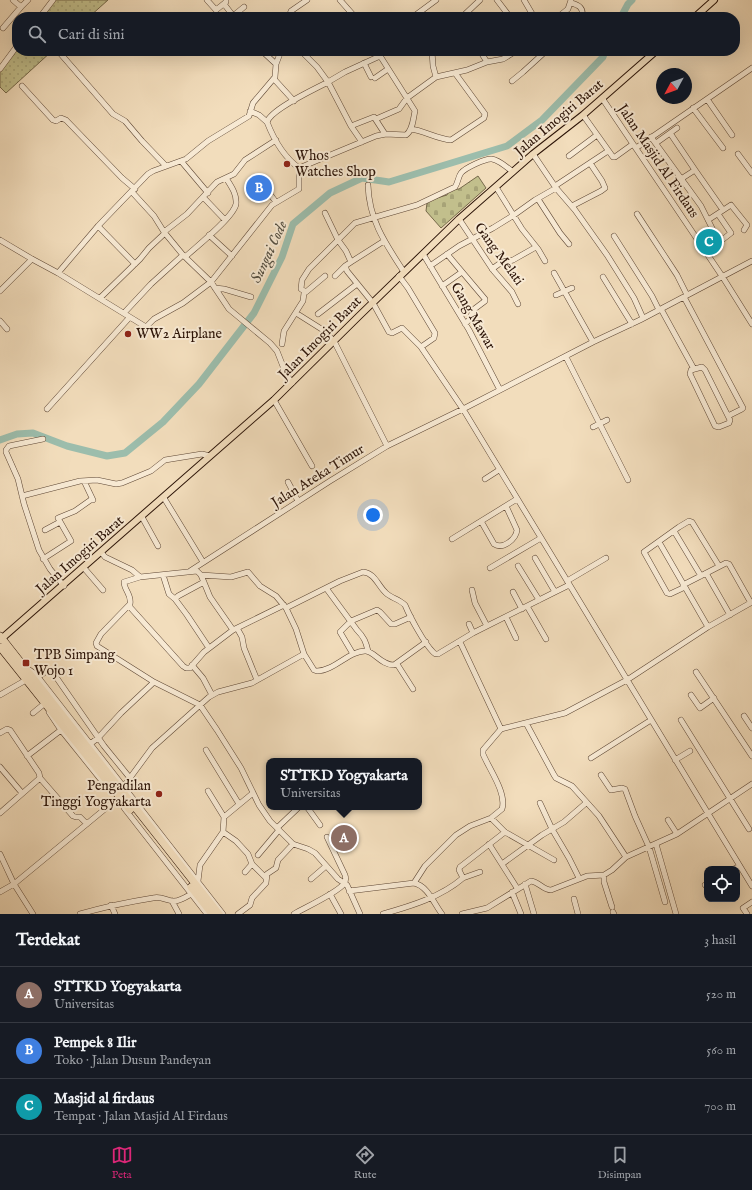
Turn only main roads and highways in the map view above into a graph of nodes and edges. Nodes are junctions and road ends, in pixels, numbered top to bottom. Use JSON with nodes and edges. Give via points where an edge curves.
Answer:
{"nodes":[{"id":1,"x":714,"y":0,"type":"edge"},
{"id":2,"x":701,"y":12,"type":"edge"},
{"id":3,"x":650,"y":56,"type":"edge"},
{"id":4,"x":1,"y":638,"type":"edge"},
{"id":5,"x":0,"y":647,"type":"edge"},
{"id":6,"x":63,"y":725,"type":"junction"},
{"id":7,"x":134,"y":810,"type":"junction"},
{"id":8,"x":212,"y":914,"type":"edge"},
{"id":9,"x":219,"y":914,"type":"edge"}],
"edges":[{"from":1,"to":2,"type":"main road"},
{"from":3,"to":4,"type":"main road","name":"Jalan Imogiri Barat","via":[[583,115],[532,154],[459,219],[274,400],[64,586]]},
{"from":4,"to":6,"type":"highway"},
{"from":5,"to":6,"type":"highway"},
{"from":6,"to":7,"type":"highway"},
{"from":7,"to":8,"type":"highway"},
{"from":7,"to":9,"type":"highway"}]}
